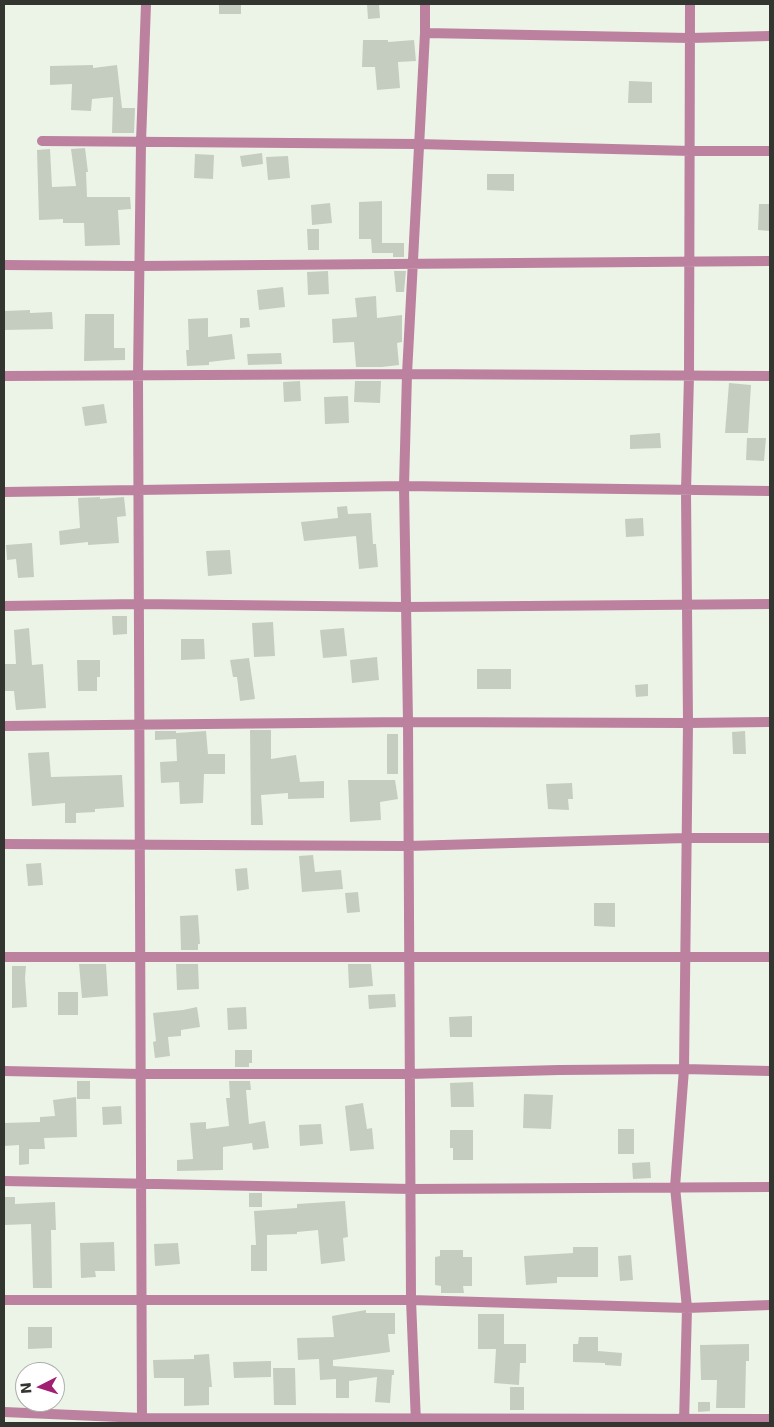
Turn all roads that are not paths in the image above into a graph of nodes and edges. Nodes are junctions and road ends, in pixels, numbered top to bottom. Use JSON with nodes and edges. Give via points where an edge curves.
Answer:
{"nodes":[{"id":1,"x":146,"y":4,"type":"edge"},
{"id":2,"x":425,"y":4,"type":"edge"},
{"id":3,"x":690,"y":4,"type":"edge"},
{"id":4,"x":425,"y":33,"type":"junction"},
{"id":5,"x":770,"y":36,"type":"edge"},
{"id":6,"x":690,"y":38,"type":"junction"},
{"id":7,"x":42,"y":141,"type":"dead end"},
{"id":8,"x":141,"y":142,"type":"junction"},
{"id":9,"x":418,"y":144,"type":"junction"},
{"id":10,"x":690,"y":151,"type":"junction"},
{"id":11,"x":770,"y":151,"type":"edge"},
{"id":12,"x":770,"y":261,"type":"edge"},
{"id":13,"x":689,"y":262,"type":"junction"},
{"id":14,"x":412,"y":263,"type":"junction"},
{"id":15,"x":4,"y":265,"type":"edge"},
{"id":16,"x":139,"y":266,"type":"junction"},
{"id":17,"x":407,"y":374,"type":"junction"},
{"id":18,"x":4,"y":376,"type":"edge"},
{"id":19,"x":138,"y":376,"type":"junction"},
{"id":20,"x":688,"y":376,"type":"junction"},
{"id":21,"x":770,"y":376,"type":"edge"},
{"id":22,"x":404,"y":486,"type":"junction"},
{"id":23,"x":138,"y":491,"type":"junction"},
{"id":24,"x":686,"y":491,"type":"junction"},
{"id":25,"x":770,"y":491,"type":"edge"},
{"id":26,"x":4,"y":492,"type":"edge"},
{"id":27,"x":138,"y":604,"type":"junction"},
{"id":28,"x":688,"y":604,"type":"junction"},
{"id":29,"x":770,"y":604,"type":"edge"},
{"id":30,"x":4,"y":606,"type":"edge"},
{"id":31,"x":406,"y":606,"type":"junction"},
{"id":32,"x":408,"y":722,"type":"junction"},
{"id":33,"x":770,"y":722,"type":"edge"},
{"id":34,"x":688,"y":723,"type":"junction"},
{"id":35,"x":139,"y":725,"type":"junction"},
{"id":36,"x":4,"y":726,"type":"edge"},
{"id":37,"x":686,"y":838,"type":"junction"},
{"id":38,"x":770,"y":838,"type":"edge"},
{"id":39,"x":4,"y":844,"type":"edge"},
{"id":40,"x":140,"y":846,"type":"junction"},
{"id":41,"x":408,"y":846,"type":"junction"},
{"id":42,"x":4,"y":957,"type":"edge"},
{"id":43,"x":139,"y":957,"type":"junction"},
{"id":44,"x":409,"y":957,"type":"junction"},
{"id":45,"x":686,"y":957,"type":"junction"},
{"id":46,"x":770,"y":957,"type":"edge"},
{"id":47,"x":684,"y":1069,"type":"junction"},
{"id":48,"x":4,"y":1071,"type":"edge"},
{"id":49,"x":770,"y":1071,"type":"edge"},
{"id":50,"x":140,"y":1074,"type":"junction"},
{"id":51,"x":409,"y":1074,"type":"junction"},
{"id":52,"x":4,"y":1181,"type":"edge"},
{"id":53,"x":140,"y":1184,"type":"junction"},
{"id":54,"x":675,"y":1187,"type":"junction"},
{"id":55,"x":770,"y":1187,"type":"edge"},
{"id":56,"x":411,"y":1188,"type":"junction"},
{"id":57,"x":4,"y":1300,"type":"edge"},
{"id":58,"x":140,"y":1300,"type":"junction"},
{"id":59,"x":411,"y":1300,"type":"junction"},
{"id":60,"x":770,"y":1305,"type":"edge"},
{"id":61,"x":686,"y":1308,"type":"junction"},
{"id":62,"x":4,"y":1412,"type":"edge"},
{"id":63,"x":770,"y":1419,"type":"edge"},
{"id":64,"x":416,"y":1420,"type":"edge"},
{"id":65,"x":142,"y":1421,"type":"edge"},
{"id":66,"x":684,"y":1421,"type":"edge"}],
"edges":[{"from":1,"to":8,"type":"street"},
{"from":2,"to":4,"type":"street"},
{"from":3,"to":6,"type":"street"},
{"from":4,"to":6,"type":"street"},
{"from":4,"to":9,"type":"street"},
{"from":5,"to":6,"type":"street"},
{"from":6,"to":10,"type":"street"},
{"from":7,"to":8,"type":"street"},
{"from":8,"to":9,"type":"street"},
{"from":8,"to":16,"type":"street"},
{"from":9,"to":10,"type":"street"},
{"from":9,"to":14,"type":"street"},
{"from":10,"to":11,"type":"street"},
{"from":10,"to":13,"type":"street"},
{"from":12,"to":13,"type":"street"},
{"from":13,"to":14,"type":"street"},
{"from":13,"to":20,"type":"street"},
{"from":14,"to":16,"type":"street"},
{"from":14,"to":17,"type":"street"},
{"from":15,"to":16,"type":"street"},
{"from":16,"to":19,"type":"street"},
{"from":17,"to":19,"type":"street"},
{"from":17,"to":20,"type":"street"},
{"from":17,"to":22,"type":"street"},
{"from":18,"to":19,"type":"street"},
{"from":19,"to":23,"type":"street"},
{"from":20,"to":21,"type":"street"},
{"from":20,"to":24,"type":"street"},
{"from":22,"to":23,"type":"street"},
{"from":22,"to":24,"type":"street"},
{"from":22,"to":31,"type":"street"},
{"from":23,"to":26,"type":"street"},
{"from":23,"to":27,"type":"street"},
{"from":24,"to":25,"type":"street"},
{"from":24,"to":28,"type":"street"},
{"from":27,"to":30,"type":"street"},
{"from":27,"to":31,"type":"street"},
{"from":27,"to":35,"type":"street"},
{"from":28,"to":29,"type":"street"},
{"from":28,"to":31,"type":"street"},
{"from":28,"to":34,"type":"street"},
{"from":31,"to":32,"type":"street"},
{"from":32,"to":34,"type":"street"},
{"from":32,"to":35,"type":"street"},
{"from":32,"to":41,"type":"street"},
{"from":33,"to":34,"type":"street"},
{"from":34,"to":37,"type":"street"},
{"from":35,"to":36,"type":"street"},
{"from":35,"to":40,"type":"street"},
{"from":37,"to":38,"type":"street"},
{"from":37,"to":41,"type":"street"},
{"from":37,"to":45,"type":"street"},
{"from":39,"to":40,"type":"street"},
{"from":40,"to":41,"type":"street"},
{"from":40,"to":43,"type":"street"},
{"from":41,"to":44,"type":"street"},
{"from":42,"to":43,"type":"street"},
{"from":43,"to":44,"type":"street"},
{"from":43,"to":50,"type":"street"},
{"from":44,"to":45,"type":"street"},
{"from":44,"to":51,"type":"street"},
{"from":45,"to":46,"type":"street"},
{"from":45,"to":47,"type":"street"},
{"from":47,"to":49,"type":"street"},
{"from":47,"to":51,"type":"street"},
{"from":47,"to":54,"type":"street"},
{"from":48,"to":50,"type":"street"},
{"from":50,"to":51,"type":"street"},
{"from":50,"to":53,"type":"street"},
{"from":51,"to":56,"type":"street"},
{"from":52,"to":53,"type":"street"},
{"from":53,"to":56,"type":"street"},
{"from":53,"to":58,"type":"street"},
{"from":54,"to":55,"type":"street"},
{"from":54,"to":56,"type":"street"},
{"from":54,"to":61,"type":"street"},
{"from":56,"to":59,"type":"street"},
{"from":57,"to":58,"type":"street"},
{"from":58,"to":59,"type":"street"},
{"from":58,"to":65,"type":"street"},
{"from":59,"to":61,"type":"street"},
{"from":59,"to":64,"type":"street"},
{"from":60,"to":61,"type":"street"},
{"from":61,"to":66,"type":"street"},
{"from":62,"to":65,"type":"street"},
{"from":63,"to":66,"type":"street"},
{"from":64,"to":65,"type":"street"},
{"from":64,"to":66,"type":"street"}]}
